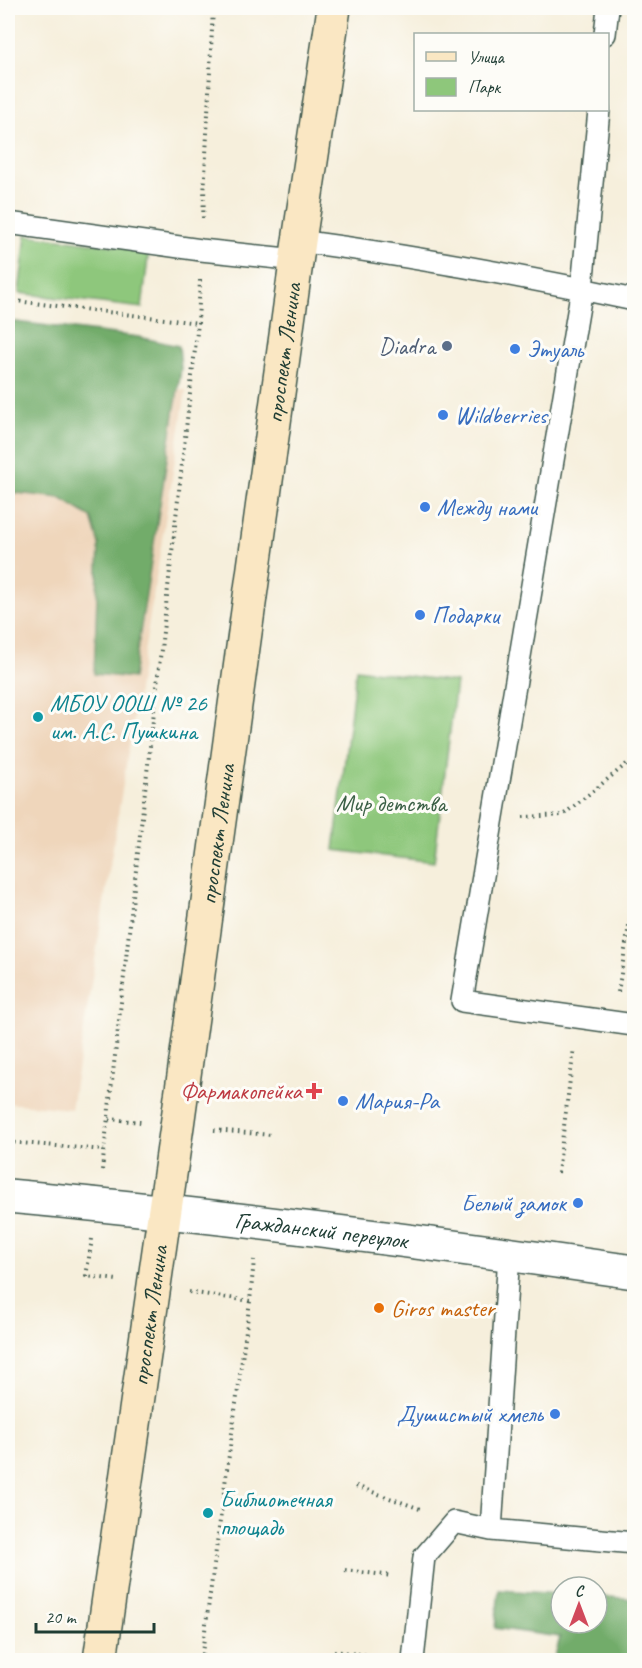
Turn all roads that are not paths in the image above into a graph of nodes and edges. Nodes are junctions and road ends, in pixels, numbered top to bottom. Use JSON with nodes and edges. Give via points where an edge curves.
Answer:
{"nodes":[{"id":1,"x":334,"y":8,"type":"edge"},
{"id":2,"x":608,"y":8,"type":"edge"},
{"id":3,"x":605,"y":33,"type":"edge"},
{"id":4,"x":599,"y":111,"type":"edge"},
{"id":5,"x":8,"y":223,"type":"edge"},
{"id":6,"x":298,"y":250,"type":"junction"},
{"id":7,"x":582,"y":288,"type":"junction"},
{"id":8,"x":634,"y":300,"type":"edge"},
{"id":9,"x":634,"y":1025,"type":"edge"},
{"id":10,"x":8,"y":1196,"type":"edge"},
{"id":11,"x":164,"y":1212,"type":"junction"},
{"id":12,"x":509,"y":1254,"type":"junction"},
{"id":13,"x":634,"y":1272,"type":"edge"},
{"id":14,"x":491,"y":1530,"type":"junction"},
{"id":15,"x":634,"y":1543,"type":"edge"},
{"id":16,"x":100,"y":1660,"type":"edge"},
{"id":17,"x":412,"y":1660,"type":"edge"}],
"edges":[{"from":1,"to":6,"type":"main road","name":"проспект Ленина"},
{"from":2,"to":3,"type":"lane"},
{"from":4,"to":7,"type":"lane"},
{"from":5,"to":6,"type":"lane","via":[[201,250]]},
{"from":6,"to":7,"type":"lane","via":[[396,254]]},
{"from":6,"to":11,"type":"main road","name":"проспект Ленина"},
{"from":7,"to":8,"type":"lane"},
{"from":7,"to":9,"type":"lane","via":[[462,1002]]},
{"from":10,"to":11,"type":"street","name":"Гражданский переулок"},
{"from":11,"to":12,"type":"street","name":"Гражданский переулок"},
{"from":11,"to":16,"type":"main road","name":"проспект Ленина"},
{"from":12,"to":13,"type":"street","name":"Гражданский переулок"},
{"from":12,"to":14,"type":"lane"},
{"from":14,"to":15,"type":"lane"},
{"from":14,"to":17,"type":"lane","via":[[454,1522],[424,1557]]}]}
